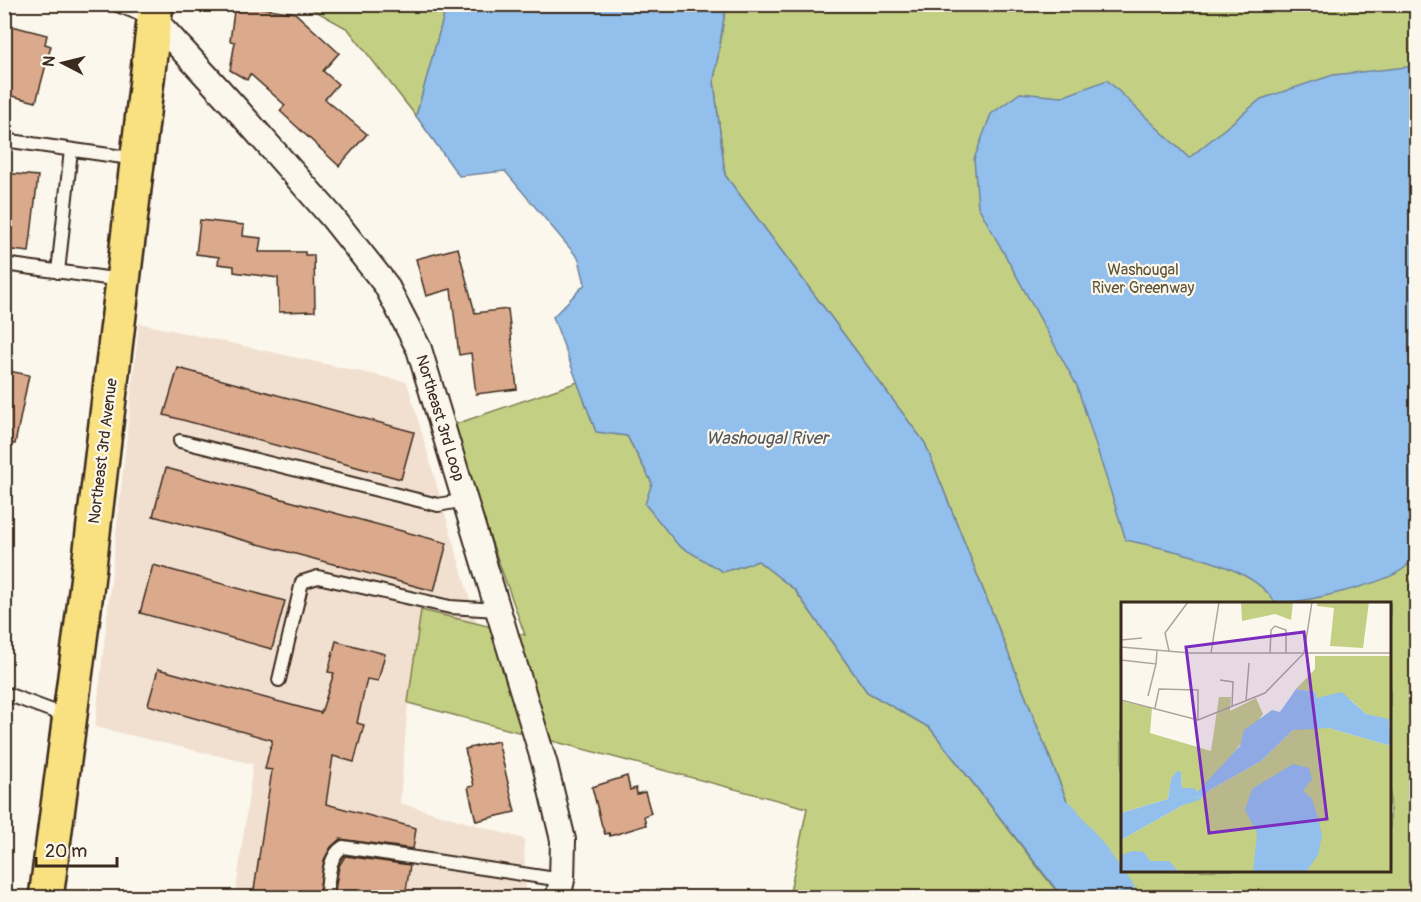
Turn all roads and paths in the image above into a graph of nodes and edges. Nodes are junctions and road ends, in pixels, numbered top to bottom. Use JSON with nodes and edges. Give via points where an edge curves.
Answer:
{"nodes":[{"id":1,"x":114,"y":4,"type":"edge"},
{"id":2,"x":155,"y":12,"type":"edge"},
{"id":3,"x":4,"y":140,"type":"edge"},
{"id":4,"x":71,"y":150,"type":"junction"},
{"id":5,"x":137,"y":159,"type":"junction"},
{"id":6,"x":4,"y":264,"type":"edge"},
{"id":7,"x":58,"y":272,"type":"junction"},
{"id":8,"x":123,"y":280,"type":"junction"},
{"id":9,"x":180,"y":441,"type":"dead end"},
{"id":10,"x":465,"y":500,"type":"junction"},
{"id":11,"x":497,"y":610,"type":"junction"},
{"id":12,"x":279,"y":680,"type":"dead end"},
{"id":13,"x":4,"y":693,"type":"edge"},
{"id":14,"x":70,"y":717,"type":"junction"},
{"id":15,"x":560,"y":889,"type":"edge"},
{"id":16,"x":46,"y":897,"type":"edge"},
{"id":17,"x":326,"y":897,"type":"edge"}],
"edges":[{"from":1,"to":2,"type":"lane"},
{"from":2,"to":5,"type":"main road","name":"Northeast 3rd Avenue"},
{"from":2,"to":10,"type":"street","name":"Northeast 3rd Loop","via":[[386,285],[419,349]]},
{"from":3,"to":4,"type":"lane"},
{"from":4,"to":5,"type":"lane"},
{"from":4,"to":7,"type":"lane"},
{"from":5,"to":8,"type":"main road","name":"Northeast 3rd Avenue"},
{"from":6,"to":7,"type":"lane"},
{"from":7,"to":8,"type":"lane"},
{"from":8,"to":14,"type":"main road","name":"Northeast 3rd Avenue"},
{"from":9,"to":10,"type":"lane","via":[[438,505]]},
{"from":10,"to":11,"type":"street","name":"Northeast 3rd Loop"},
{"from":11,"to":12,"type":"lane","via":[[450,607],[309,578],[302,582]]},
{"from":11,"to":15,"type":"street","name":"Northeast 3rd Loop","via":[[545,765],[563,840]]},
{"from":13,"to":14,"type":"lane"},
{"from":14,"to":16,"type":"main road","name":"Northeast 3rd Avenue"},
{"from":15,"to":17,"type":"lane","via":[[343,847],[332,860]]}]}
